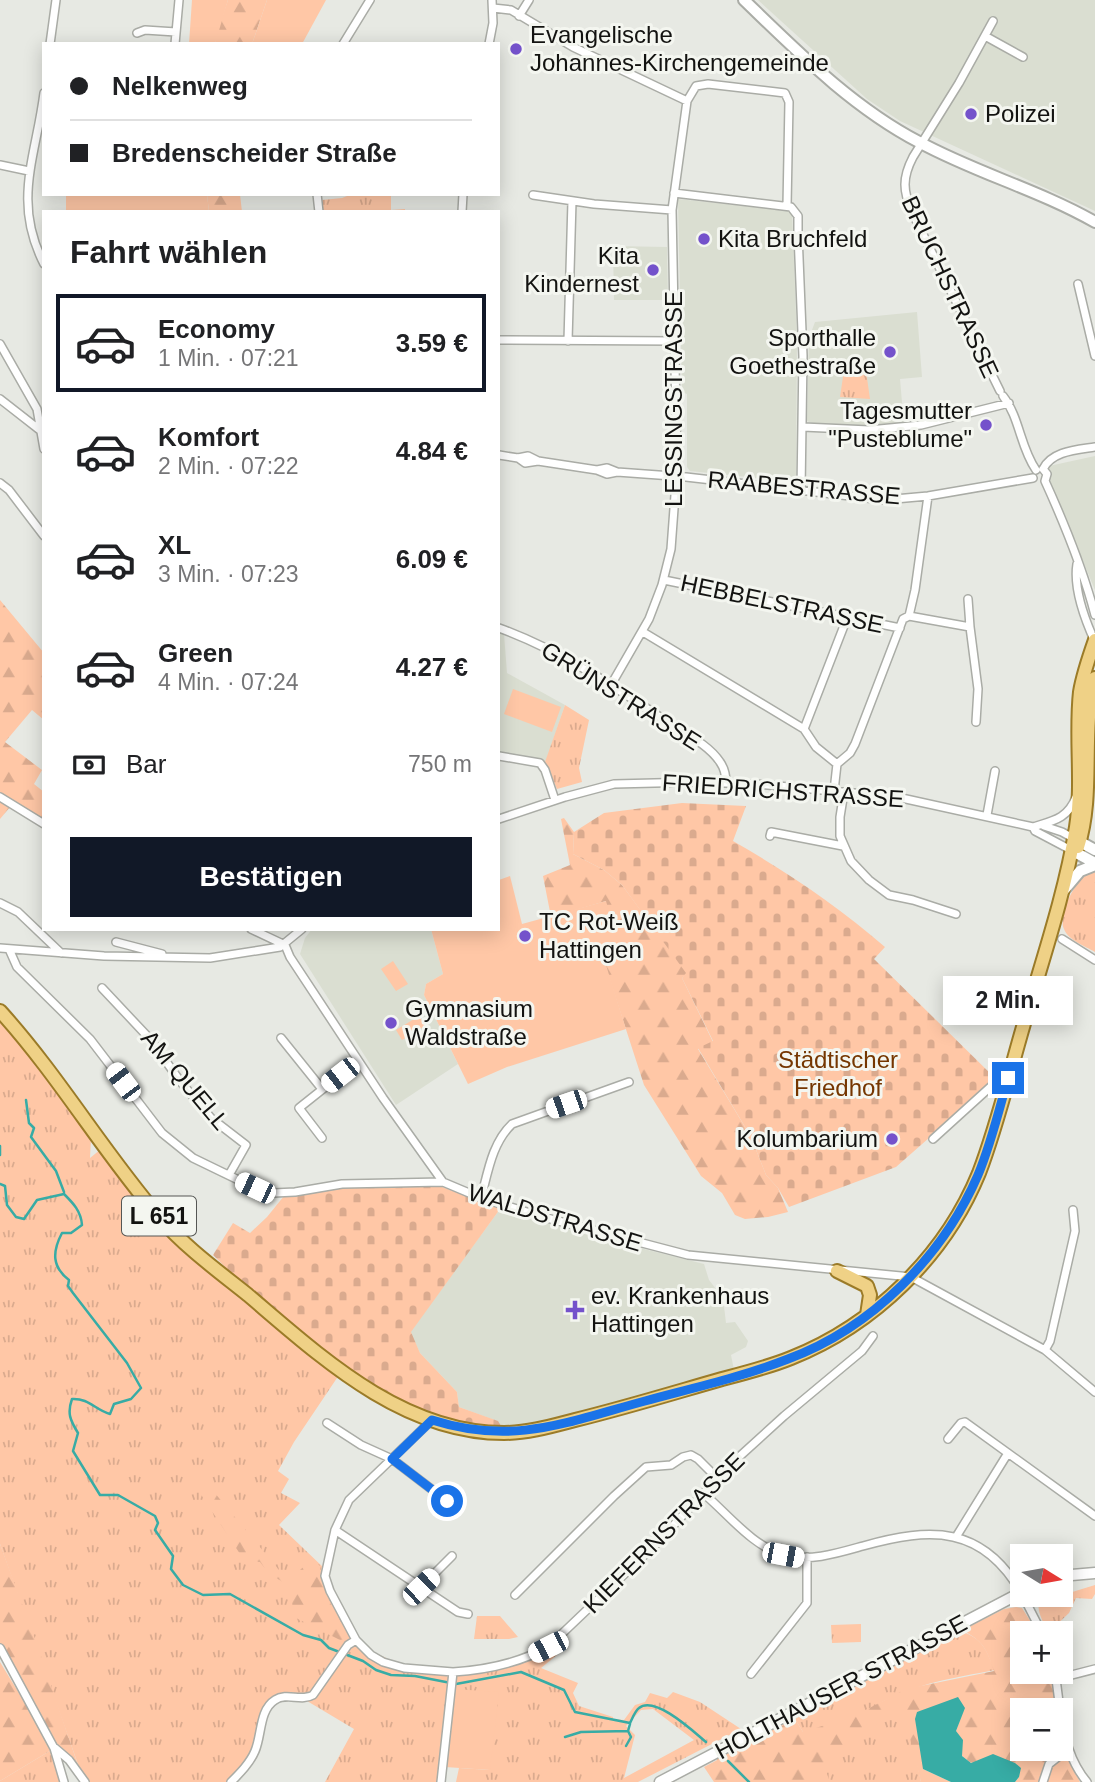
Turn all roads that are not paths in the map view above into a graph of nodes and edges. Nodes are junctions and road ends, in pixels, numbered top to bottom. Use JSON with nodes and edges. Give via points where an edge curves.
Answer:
{"nodes":[{"id":1,"x":56,"y":0,"type":"edge"},
{"id":2,"x":179,"y":0,"type":"edge"},
{"id":3,"x":370,"y":0,"type":"edge"},
{"id":4,"x":529,"y":0,"type":"edge"},
{"id":5,"x":744,"y":0,"type":"edge"},
{"id":6,"x":493,"y":4,"type":"edge"},
{"id":7,"x":519,"y":16,"type":"junction"},
{"id":8,"x":993,"y":21,"type":"dead end"},
{"id":9,"x":176,"y":32,"type":"junction"},
{"id":10,"x":137,"y":33,"type":"dead end"},
{"id":11,"x":985,"y":36,"type":"junction"},
{"id":12,"x":50,"y":42,"type":"edge"},
{"id":13,"x":176,"y":42,"type":"edge"},
{"id":14,"x":344,"y":42,"type":"edge"},
{"id":15,"x":489,"y":42,"type":"edge"},
{"id":16,"x":1023,"y":57,"type":"dead end"},
{"id":17,"x":687,"y":101,"type":"junction"},
{"id":18,"x":42,"y":103,"type":"edge"},
{"id":19,"x":922,"y":144,"type":"junction"},
{"id":20,"x":0,"y":165,"type":"edge"},
{"id":21,"x":29,"y":171,"type":"junction"},
{"id":22,"x":674,"y":193,"type":"junction"},
{"id":23,"x":533,"y":195,"type":"dead end"},
{"id":24,"x":572,"y":201,"type":"junction"},
{"id":25,"x":787,"y":206,"type":"junction"},
{"id":26,"x":673,"y":210,"type":"junction"},
{"id":27,"x":1095,"y":222,"type":"edge"},
{"id":28,"x":42,"y":259,"type":"edge"},
{"id":29,"x":1078,"y":284,"type":"dead end"},
{"id":30,"x":500,"y":340,"type":"edge"},
{"id":31,"x":568,"y":341,"type":"junction"},
{"id":32,"x":675,"y":341,"type":"junction"},
{"id":33,"x":0,"y":344,"type":"edge"},
{"id":34,"x":1095,"y":356,"type":"edge"},
{"id":35,"x":0,"y":399,"type":"edge"},
{"id":36,"x":1009,"y":403,"type":"junction"},
{"id":37,"x":803,"y":427,"type":"junction"},
{"id":38,"x":41,"y":431,"type":"edge"},
{"id":39,"x":1095,"y":447,"type":"edge"},
{"id":40,"x":500,"y":455,"type":"edge"},
{"id":41,"x":1040,"y":470,"type":"junction"},
{"id":42,"x":677,"y":478,"type":"junction"},
{"id":43,"x":1033,"y":478,"type":"junction"},
{"id":44,"x":1045,"y":481,"type":"junction"},
{"id":45,"x":0,"y":483,"type":"edge"},
{"id":46,"x":801,"y":490,"type":"junction"},
{"id":47,"x":928,"y":496,"type":"junction"},
{"id":48,"x":42,"y":533,"type":"edge"},
{"id":49,"x":1077,"y":564,"type":"junction"},
{"id":50,"x":664,"y":580,"type":"junction"},
{"id":51,"x":1088,"y":588,"type":"junction"},
{"id":52,"x":1095,"y":595,"type":"edge"},
{"id":53,"x":968,"y":599,"type":"dead end"},
{"id":54,"x":1095,"y":615,"type":"edge"},
{"id":55,"x":909,"y":616,"type":"junction"},
{"id":56,"x":847,"y":618,"type":"junction"},
{"id":57,"x":970,"y":627,"type":"junction"},
{"id":58,"x":500,"y":628,"type":"edge"},
{"id":59,"x":900,"y":628,"type":"junction"},
{"id":60,"x":643,"y":632,"type":"junction"},
{"id":61,"x":1095,"y":641,"type":"edge"},
{"id":62,"x":1095,"y":678,"type":"edge"},
{"id":63,"x":611,"y":685,"type":"junction"},
{"id":64,"x":1092,"y":699,"type":"edge"},
{"id":65,"x":976,"y":722,"type":"dead end"},
{"id":66,"x":804,"y":729,"type":"junction"},
{"id":67,"x":500,"y":756,"type":"edge"},
{"id":68,"x":837,"y":764,"type":"junction"},
{"id":69,"x":995,"y":771,"type":"dead end"},
{"id":70,"x":726,"y":783,"type":"junction"},
{"id":71,"x":1079,"y":786,"type":"junction"},
{"id":72,"x":834,"y":791,"type":"junction"},
{"id":73,"x":845,"y":792,"type":"junction"},
{"id":74,"x":0,"y":797,"type":"edge"},
{"id":75,"x":555,"y":800,"type":"junction"},
{"id":76,"x":987,"y":815,"type":"junction"},
{"id":77,"x":500,"y":819,"type":"edge"},
{"id":78,"x":42,"y":823,"type":"edge"},
{"id":79,"x":1036,"y":826,"type":"junction"},
{"id":80,"x":770,"y":836,"type":"dead end"},
{"id":81,"x":843,"y":846,"type":"junction"},
{"id":82,"x":1075,"y":846,"type":"junction"},
{"id":83,"x":1095,"y":850,"type":"edge"},
{"id":84,"x":1095,"y":864,"type":"edge"},
{"id":85,"x":1060,"y":895,"type":"junction"},
{"id":86,"x":0,"y":903,"type":"edge"},
{"id":87,"x":956,"y":914,"type":"dead end"},
{"id":88,"x":255,"y":931,"type":"edge"},
{"id":89,"x":300,"y":931,"type":"edge"},
{"id":90,"x":1062,"y":939,"type":"dead end"},
{"id":91,"x":117,"y":942,"type":"dead end"},
{"id":92,"x":285,"y":945,"type":"junction"},
{"id":93,"x":4,"y":949,"type":"edge"},
{"id":94,"x":61,"y":953,"type":"junction"},
{"id":95,"x":173,"y":958,"type":"junction"},
{"id":96,"x":1095,"y":960,"type":"edge"},
{"id":97,"x":102,"y":988,"type":"dead end"},
{"id":98,"x":0,"y":1011,"type":"edge"},
{"id":99,"x":281,"y":1038,"type":"dead end"},
{"id":100,"x":358,"y":1061,"type":"junction"},
{"id":101,"x":629,"y":1082,"type":"dead end"},
{"id":102,"x":1007,"y":1083,"type":"junction"},
{"id":103,"x":322,"y":1089,"type":"junction"},
{"id":104,"x":322,"y":1138,"type":"dead end"},
{"id":105,"x":933,"y":1139,"type":"dead end"},
{"id":106,"x":229,"y":1175,"type":"junction"},
{"id":107,"x":443,"y":1182,"type":"junction"},
{"id":108,"x":481,"y":1198,"type":"junction"},
{"id":109,"x":1073,"y":1210,"type":"dead end"},
{"id":110,"x":836,"y":1271,"type":"junction"},
{"id":111,"x":911,"y":1278,"type":"junction"},
{"id":112,"x":867,"y":1314,"type":"junction"},
{"id":113,"x":873,"y":1336,"type":"dead end"},
{"id":114,"x":1045,"y":1350,"type":"junction"},
{"id":115,"x":1095,"y":1392,"type":"edge"},
{"id":116,"x":432,"y":1420,"type":"junction"},
{"id":117,"x":327,"y":1423,"type":"dead end"},
{"id":118,"x":948,"y":1439,"type":"dead end"},
{"id":119,"x":1008,"y":1453,"type":"junction"},
{"id":120,"x":392,"y":1459,"type":"junction"},
{"id":121,"x":717,"y":1478,"type":"junction"},
{"id":122,"x":703,"y":1493,"type":"junction"},
{"id":123,"x":447,"y":1501,"type":"dead end"},
{"id":124,"x":1095,"y":1516,"type":"edge"},
{"id":125,"x":335,"y":1531,"type":"junction"},
{"id":126,"x":956,"y":1537,"type":"junction"},
{"id":127,"x":452,"y":1556,"type":"dead end"},
{"id":128,"x":807,"y":1557,"type":"junction"},
{"id":129,"x":1095,"y":1573,"type":"edge"},
{"id":130,"x":1010,"y":1575,"type":"edge"},
{"id":131,"x":1073,"y":1575,"type":"edge"},
{"id":132,"x":421,"y":1587,"type":"junction"},
{"id":133,"x":515,"y":1595,"type":"dead end"},
{"id":134,"x":1010,"y":1599,"type":"edge"},
{"id":135,"x":468,"y":1614,"type":"dead end"},
{"id":136,"x":356,"y":1640,"type":"junction"},
{"id":137,"x":0,"y":1648,"type":"edge"},
{"id":138,"x":1095,"y":1669,"type":"edge"},
{"id":139,"x":1073,"y":1672,"type":"edge"},
{"id":140,"x":751,"y":1674,"type":"dead end"},
{"id":141,"x":453,"y":1676,"type":"junction"},
{"id":142,"x":54,"y":1748,"type":"junction"},
{"id":143,"x":1073,"y":1758,"type":"edge"},
{"id":144,"x":1053,"y":1761,"type":"edge"},
{"id":145,"x":665,"y":1781,"type":"edge"},
{"id":146,"x":64,"y":1782,"type":"edge"},
{"id":147,"x":85,"y":1782,"type":"edge"},
{"id":148,"x":231,"y":1782,"type":"edge"},
{"id":149,"x":441,"y":1782,"type":"edge"},
{"id":150,"x":1043,"y":1782,"type":"edge"},
{"id":151,"x":1087,"y":1782,"type":"edge"}],
"edges":[{"from":1,"to":12,"type":"street"},
{"from":2,"to":9,"type":"street"},
{"from":3,"to":14,"type":"street"},
{"from":4,"to":7,"type":"street"},
{"from":5,"to":19,"type":"main road","via":[[844,92]]},
{"from":6,"to":7,"type":"street"},
{"from":6,"to":15,"type":"street"},
{"from":7,"to":17,"type":"street"},
{"from":8,"to":11,"type":"street","name":"BRUCHSTRASSE"},
{"from":9,"to":10,"type":"street"},
{"from":9,"to":13,"type":"street"},
{"from":11,"to":16,"type":"street"},
{"from":11,"to":19,"type":"street","name":"BRUCHSTRASSE"},
{"from":17,"to":22,"type":"street","name":"LESSINGSTRASSE"},
{"from":17,"to":25,"type":"street","via":[[696,86],[708,84],[785,93],[789,102]]},
{"from":18,"to":21,"type":"street"},
{"from":19,"to":27,"type":"main road"},
{"from":19,"to":36,"type":"street","name":"BRUCHSTRASSE","via":[[907,169],[904,192],[971,335]]},
{"from":20,"to":21,"type":"street"},
{"from":21,"to":28,"type":"street","via":[[27,214]]},
{"from":22,"to":25,"type":"street"},
{"from":22,"to":26,"type":"street","name":"LESSINGSTRASSE"},
{"from":23,"to":24,"type":"street"},
{"from":24,"to":26,"type":"street"},
{"from":24,"to":31,"type":"street"},
{"from":25,"to":37,"type":"street","via":[[796,211],[798,232]]},
{"from":26,"to":32,"type":"street","name":"LESSINGSTRASSE"},
{"from":29,"to":34,"type":"street"},
{"from":30,"to":31,"type":"street"},
{"from":31,"to":32,"type":"street"},
{"from":32,"to":42,"type":"street","name":"LESSINGSTRASSE"},
{"from":33,"to":38,"type":"street","via":[[34,402]]},
{"from":35,"to":38,"type":"street"},
{"from":36,"to":37,"type":"street","via":[[917,426],[869,430]]},
{"from":36,"to":41,"type":"street","name":"BRUCHSTRASSE","via":[[1021,443]]},
{"from":37,"to":46,"type":"street"},
{"from":39,"to":41,"type":"street","via":[[1058,455]]},
{"from":40,"to":42,"type":"street","name":"RAABESTRASSE"},
{"from":41,"to":43,"type":"street"},
{"from":41,"to":44,"type":"street","name":"BRUCHSTRASSE","via":[[1047,474]]},
{"from":42,"to":46,"type":"street","name":"RAABESTRASSE"},
{"from":42,"to":50,"type":"street","name":"LESSINGSTRASSE"},
{"from":43,"to":44,"type":"street"},
{"from":43,"to":47,"type":"street","name":"RAABESTRASSE"},
{"from":44,"to":49,"type":"street","name":"BRUCHSTRASSE"},
{"from":45,"to":48,"type":"street"},
{"from":46,"to":47,"type":"street","name":"RAABESTRASSE","via":[[884,500]]},
{"from":47,"to":55,"type":"street"},
{"from":49,"to":51,"type":"street","name":"BRUCHSTRASSE"},
{"from":49,"to":61,"type":"street","name":"BRUCHSTRASSE","via":[[1075,575]]},
{"from":50,"to":56,"type":"street","name":"HEBBELSTRASSE"},
{"from":50,"to":60,"type":"street","name":"LESSINGSTRASSE"},
{"from":51,"to":52,"type":"street","name":"BRUCHSTRASSE"},
{"from":51,"to":54,"type":"street","name":"BRUCHSTRASSE"},
{"from":53,"to":57,"type":"street"},
{"from":55,"to":57,"type":"street"},
{"from":55,"to":59,"type":"street"},
{"from":56,"to":59,"type":"street","name":"HEBBELSTRASSE"},
{"from":56,"to":66,"type":"street"},
{"from":57,"to":65,"type":"street","via":[[978,690]]},
{"from":58,"to":63,"type":"street","name":"GRÜNSTRASSE","via":[[543,646]]},
{"from":59,"to":68,"type":"street","via":[[860,735]]},
{"from":60,"to":63,"type":"street","name":"LESSINGSTRASSE"},
{"from":60,"to":66,"type":"street"},
{"from":61,"to":71,"type":"main road","number":"L 651","via":[[1081,686]]},
{"from":62,"to":64,"type":"main road","number":"L 651"},
{"from":63,"to":70,"type":"street","name":"GRÜNSTRASSE","via":[[710,751],[721,763]]},
{"from":64,"to":82,"type":"main road","number":"L 651","via":[[1087,809]]},
{"from":66,"to":68,"type":"street","via":[[816,747]]},
{"from":67,"to":75,"type":"street","via":[[540,763]]},
{"from":68,"to":72,"type":"street"},
{"from":69,"to":76,"type":"street"},
{"from":70,"to":72,"type":"street","name":"FRIEDRICHSTRASSE"},
{"from":70,"to":75,"type":"street","name":"FRIEDRICHSTRASSE","via":[[614,784]]},
{"from":71,"to":79,"type":"street","via":[[1069,811]]},
{"from":71,"to":82,"type":"main road","number":"L 651"},
{"from":72,"to":73,"type":"street","name":"FRIEDRICHSTRASSE"},
{"from":73,"to":76,"type":"street","name":"FRIEDRICHSTRASSE"},
{"from":73,"to":81,"type":"street","via":[[839,827]]},
{"from":74,"to":78,"type":"street"},
{"from":75,"to":77,"type":"street","name":"FRIEDRICHSTRASSE"},
{"from":76,"to":79,"type":"street","name":"FRIEDRICHSTRASSE"},
{"from":79,"to":82,"type":"street","name":"FRIEDRICHSTRASSE","via":[[1062,832]]},
{"from":79,"to":82,"type":"street","name":"FRIEDRICHSTRASSE","via":[[1035,831]]},
{"from":80,"to":81,"type":"street","via":[[771,832]]},
{"from":81,"to":87,"type":"street","via":[[851,861],[889,895]]},
{"from":82,"to":83,"type":"main road"},
{"from":82,"to":84,"type":"main road"},
{"from":82,"to":85,"type":"main road","number":"L 651"},
{"from":84,"to":85,"type":"main road","via":[[1080,871]]},
{"from":85,"to":102,"type":"main road","number":"L 651"},
{"from":86,"to":94,"type":"street","via":[[18,912]]},
{"from":88,"to":92,"type":"street"},
{"from":89,"to":92,"type":"street"},
{"from":90,"to":96,"type":"street"},
{"from":91,"to":95,"type":"street"},
{"from":92,"to":95,"type":"street","via":[[210,958]]},
{"from":92,"to":100,"type":"street","name":"WALDSTRASSE"},
{"from":93,"to":94,"type":"street"},
{"from":93,"to":106,"type":"street","via":[[90,1039],[162,1133],[193,1158]]},
{"from":94,"to":95,"type":"street"},
{"from":97,"to":106,"type":"street","name":"AM QUELL","via":[[211,1118],[246,1145]]},
{"from":98,"to":116,"type":"main road","number":"L 651","via":[[175,1233],[339,1370]]},
{"from":99,"to":103,"type":"street"},
{"from":100,"to":103,"type":"street"},
{"from":100,"to":107,"type":"street","name":"WALDSTRASSE"},
{"from":101,"to":108,"type":"street","via":[[512,1124],[495,1147]]},
{"from":102,"to":105,"type":"street","via":[[998,1080]]},
{"from":102,"to":111,"type":"main road","number":"L 651","via":[[970,1192]]},
{"from":103,"to":104,"type":"street","via":[[299,1108]]},
{"from":106,"to":107,"type":"street","via":[[255,1188],[281,1193],[342,1184]]},
{"from":107,"to":108,"type":"street","name":"WALDSTRASSE"},
{"from":108,"to":110,"type":"street","name":"WALDSTRASSE","via":[[688,1255]]},
{"from":109,"to":114,"type":"street","via":[[1075,1231]]},
{"from":110,"to":111,"type":"street","name":"WALDSTRASSE"},
{"from":110,"to":112,"type":"main road","via":[[867,1286]]},
{"from":111,"to":112,"type":"main road","number":"L 651"},
{"from":111,"to":114,"type":"street"},
{"from":112,"to":116,"type":"main road","number":"L 651","via":[[831,1339],[789,1359],[564,1423],[508,1433]]},
{"from":113,"to":121,"type":"street","name":"KIEFERNSTRASSE","via":[[862,1351]]},
{"from":114,"to":115,"type":"street"},
{"from":116,"to":120,"type":"street"},
{"from":117,"to":120,"type":"street"},
{"from":118,"to":119,"type":"street","via":[[965,1422]]},
{"from":119,"to":124,"type":"street"},
{"from":119,"to":126,"type":"street"},
{"from":120,"to":123,"type":"street"},
{"from":120,"to":125,"type":"street","via":[[353,1496]]},
{"from":121,"to":122,"type":"street","name":"KIEFERNSTRASSE"},
{"from":121,"to":133,"type":"street","via":[[691,1455],[671,1465],[646,1467]]},
{"from":122,"to":128,"type":"street","via":[[768,1548]]},
{"from":122,"to":141,"type":"street","name":"KIEFERNSTRASSE","via":[[548,1647],[531,1656]]},
{"from":125,"to":132,"type":"street"},
{"from":125,"to":136,"type":"street","via":[[326,1581]]},
{"from":126,"to":128,"type":"street","via":[[917,1534]]},
{"from":126,"to":130,"type":"street","via":[[976,1546]]},
{"from":127,"to":132,"type":"street"},
{"from":128,"to":140,"type":"street","via":[[807,1603]]},
{"from":129,"to":131,"type":"street"},
{"from":132,"to":135,"type":"street","via":[[457,1612]]},
{"from":134,"to":145,"type":"street","name":"HOLTHAUSER STRASSE"},
{"from":136,"to":141,"type":"street","name":"KIEFERNSTRASSE","via":[[383,1662]]},
{"from":136,"to":148,"type":"street","via":[[309,1698],[273,1701],[263,1717],[254,1754]]},
{"from":137,"to":142,"type":"street"},
{"from":138,"to":139,"type":"street"},
{"from":141,"to":149,"type":"street"},
{"from":142,"to":146,"type":"street"},
{"from":142,"to":147,"type":"street"},
{"from":143,"to":151,"type":"street"},
{"from":144,"to":150,"type":"street"}]}
